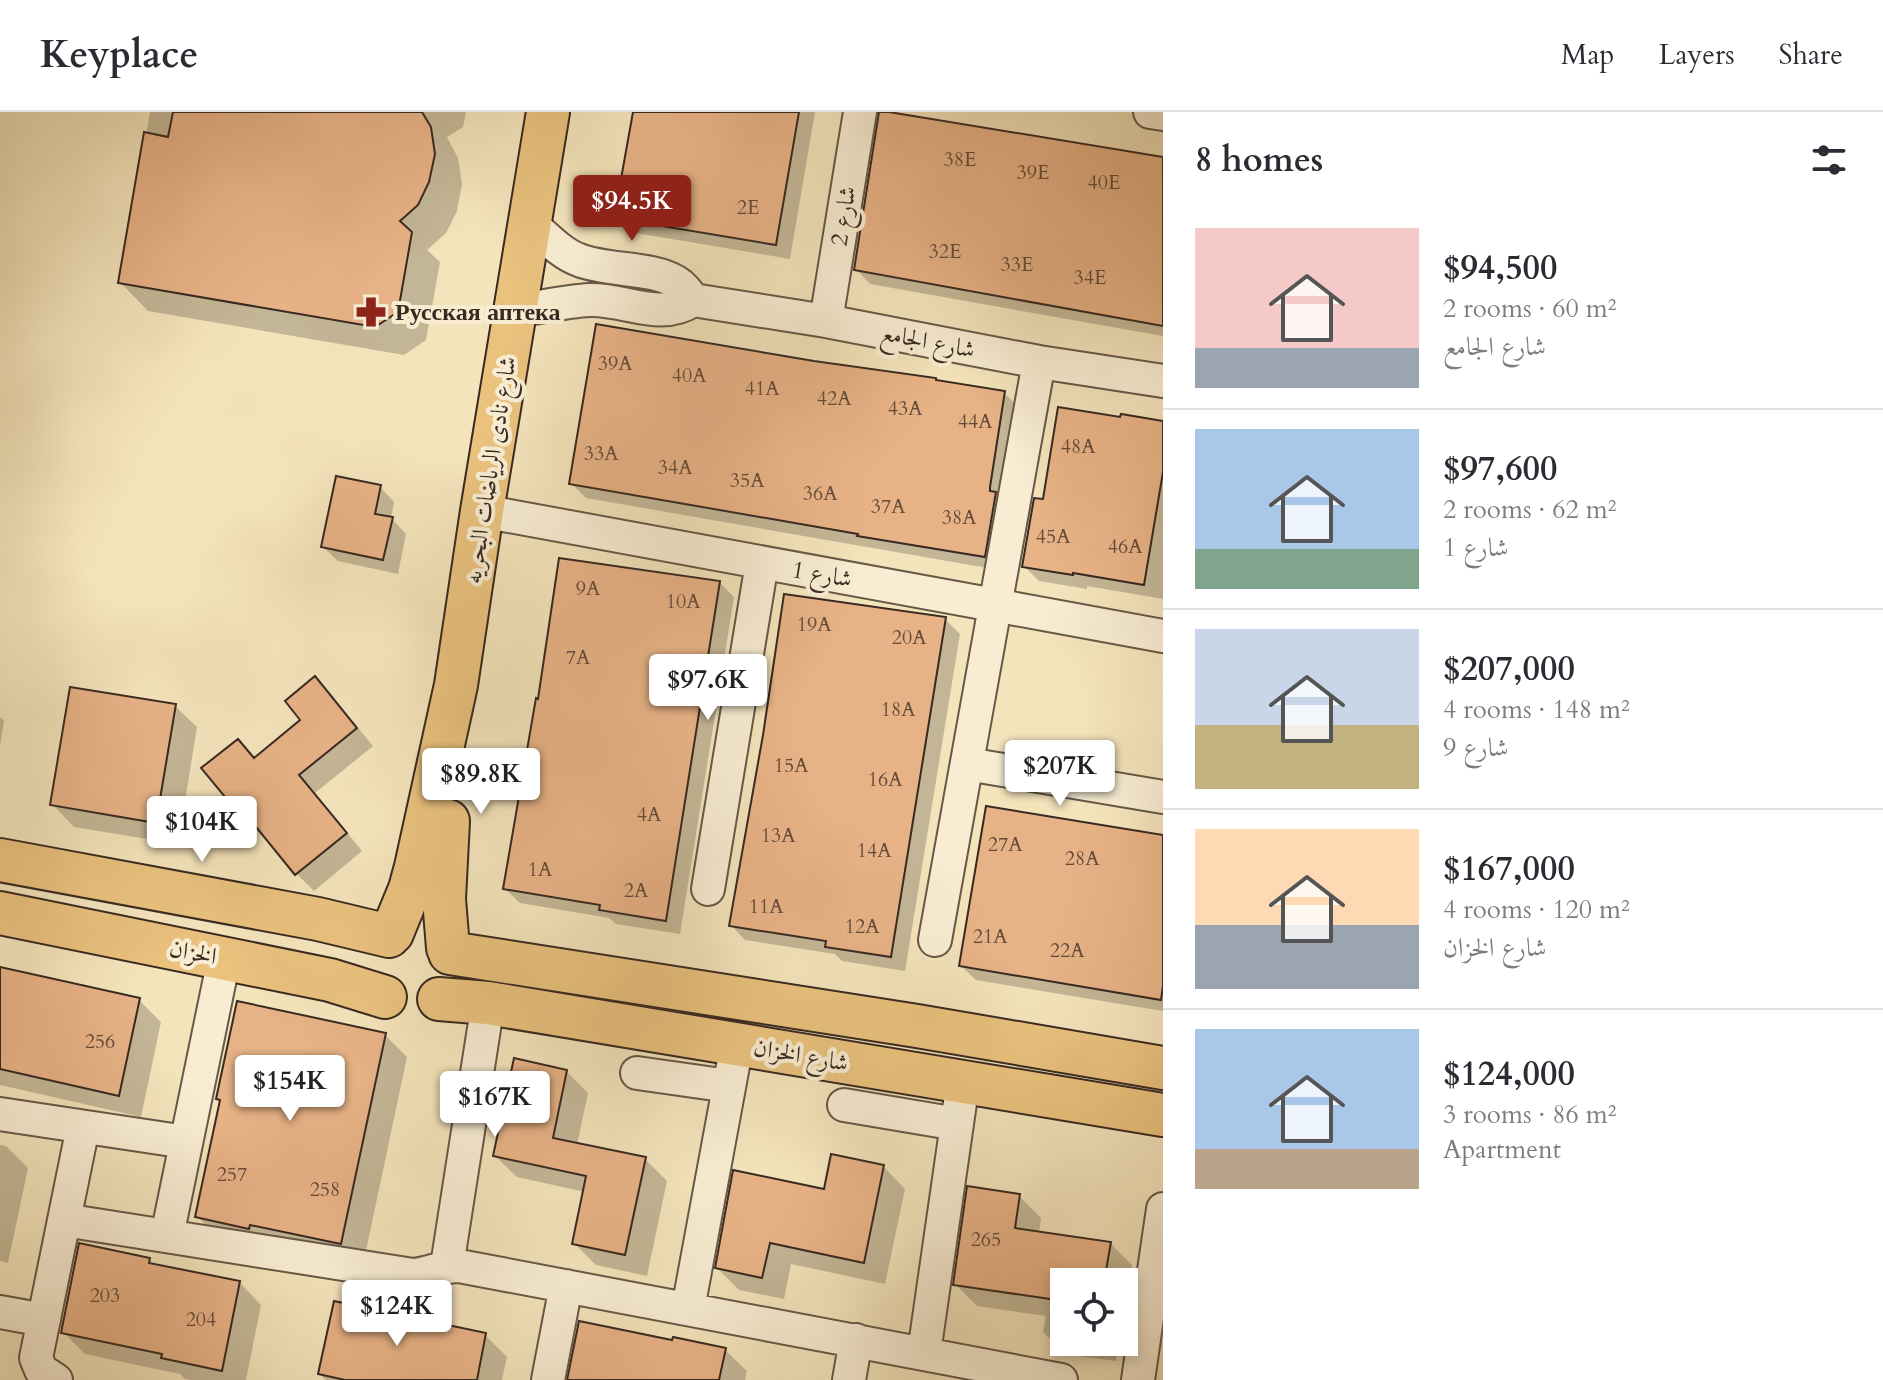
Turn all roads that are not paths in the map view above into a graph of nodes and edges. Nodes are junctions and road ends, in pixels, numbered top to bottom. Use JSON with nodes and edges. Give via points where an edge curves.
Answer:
{"nodes":[{"id":1,"x":548,"y":112,"type":"edge"},
{"id":2,"x":860,"y":112,"type":"edge"},
{"id":3,"x":1150,"y":112,"type":"edge"},
{"id":4,"x":1163,"y":114,"type":"edge"},
{"id":5,"x":529,"y":222,"type":"junction"},
{"id":6,"x":693,"y":300,"type":"junction"},
{"id":7,"x":515,"y":311,"type":"junction"},
{"id":8,"x":826,"y":321,"type":"junction"},
{"id":9,"x":1039,"y":362,"type":"junction"},
{"id":10,"x":1163,"y":381,"type":"edge"},
{"id":11,"x":482,"y":511,"type":"junction"},
{"id":12,"x":762,"y":563,"type":"junction"},
{"id":13,"x":995,"y":606,"type":"junction"},
{"id":14,"x":1163,"y":636,"type":"edge"},
{"id":15,"x":456,"y":685,"type":"junction"},
{"id":16,"x":967,"y":764,"type":"junction"},
{"id":17,"x":1163,"y":797,"type":"edge"},
{"id":18,"x":0,"y":860,"type":"edge"},
{"id":19,"x":708,"y":889,"type":"dead end"},
{"id":20,"x":0,"y":913,"type":"edge"},
{"id":21,"x":391,"y":935,"type":"junction"},
{"id":22,"x":935,"y":940,"type":"dead end"},
{"id":23,"x":449,"y":950,"type":"junction"},
{"id":24,"x":224,"y":959,"type":"junction"},
{"id":25,"x":385,"y":997,"type":"junction"},
{"id":26,"x":439,"y":999,"type":"junction"},
{"id":27,"x":488,"y":1003,"type":"junction"},
{"id":28,"x":737,"y":1044,"type":"junction"},
{"id":29,"x":1163,"y":1068,"type":"edge"},
{"id":30,"x":637,"y":1073,"type":"dead end"},
{"id":31,"x":963,"y":1082,"type":"junction"},
{"id":32,"x":729,"y":1086,"type":"junction"},
{"id":33,"x":844,"y":1105,"type":"dead end"},
{"id":34,"x":0,"y":1114,"type":"edge"},
{"id":35,"x":1163,"y":1115,"type":"edge"},
{"id":36,"x":957,"y":1124,"type":"junction"},
{"id":37,"x":83,"y":1127,"type":"junction"},
{"id":38,"x":186,"y":1142,"type":"junction"},
{"id":39,"x":1163,"y":1209,"type":"edge"},
{"id":40,"x":64,"y":1220,"type":"junction"},
{"id":41,"x":167,"y":1236,"type":"junction"},
{"id":42,"x":447,"y":1266,"type":"junction"},
{"id":43,"x":566,"y":1286,"type":"junction"},
{"id":44,"x":688,"y":1309,"type":"junction"},
{"id":45,"x":0,"y":1312,"type":"edge"},
{"id":46,"x":44,"y":1320,"type":"junction"},
{"id":47,"x":856,"y":1340,"type":"junction"},
{"id":48,"x":924,"y":1353,"type":"junction"},
{"id":49,"x":56,"y":1380,"type":"edge"},
{"id":50,"x":548,"y":1380,"type":"edge"},
{"id":51,"x":849,"y":1380,"type":"edge"},
{"id":52,"x":1061,"y":1380,"type":"edge"},
{"id":53,"x":1138,"y":1380,"type":"edge"}],
"edges":[{"from":1,"to":5,"type":"main road","name":"شارع نادى الرياضات البحريه"},
{"from":2,"to":8,"type":"street","name":"شارع 2"},
{"from":3,"to":4,"type":"street"},
{"from":5,"to":6,"type":"street","name":"شارع الجامع","via":[[574,259],[661,276],[675,281]]},
{"from":5,"to":7,"type":"main road","name":"شارع نادى الرياضات البحريه"},
{"from":6,"to":7,"type":"street","name":"شارع الجامع","via":[[663,311],[578,300]]},
{"from":6,"to":8,"type":"street","name":"شارع الجامع"},
{"from":7,"to":11,"type":"main road","name":"شارع نادى الرياضات البحريه"},
{"from":8,"to":9,"type":"street","name":"شارع الجامع"},
{"from":9,"to":10,"type":"street","name":"شارع الجامع"},
{"from":9,"to":13,"type":"street"},
{"from":11,"to":12,"type":"street","name":"شارع 1"},
{"from":11,"to":15,"type":"main road","name":"شارع نادى الرياضات البحريه"},
{"from":12,"to":13,"type":"street","name":"شارع 1"},
{"from":12,"to":19,"type":"street"},
{"from":13,"to":14,"type":"street","name":"شارع 1"},
{"from":13,"to":16,"type":"street"},
{"from":15,"to":21,"type":"main road","name":"شارع نادى الرياضات البحريه","via":[[416,867]]},
{"from":15,"to":23,"type":"main road","name":"شارع نادى الرياضات البحريه","via":[[444,873]]},
{"from":16,"to":17,"type":"street"},
{"from":16,"to":22,"type":"street"},
{"from":18,"to":21,"type":"main road"},
{"from":20,"to":24,"type":"main road","name":"الخزان"},
{"from":21,"to":23,"type":"main road","via":[[417,927],[440,938]]},
{"from":21,"to":25,"type":"main road","via":[[381,943],[373,971]]},
{"from":23,"to":26,"type":"main road","via":[[452,977]]},
{"from":23,"to":29,"type":"main road","name":"شارع الخزان"},
{"from":24,"to":25,"type":"main road","name":"الخزان"},
{"from":24,"to":38,"type":"street"},
{"from":25,"to":26,"type":"main road","via":[[406,1008]]},
{"from":26,"to":27,"type":"main road","name":"شارع الخزان"},
{"from":27,"to":28,"type":"main road","name":"شارع الخزان"},
{"from":27,"to":42,"type":"street"},
{"from":28,"to":31,"type":"main road","name":"شارع الخزان"},
{"from":28,"to":32,"type":"street"},
{"from":30,"to":32,"type":"street"},
{"from":31,"to":35,"type":"main road","name":"شارع الخزان"},
{"from":31,"to":36,"type":"street"},
{"from":32,"to":44,"type":"street"},
{"from":33,"to":36,"type":"street"},
{"from":34,"to":37,"type":"street"},
{"from":36,"to":48,"type":"street"},
{"from":37,"to":38,"type":"street"},
{"from":37,"to":40,"type":"street"},
{"from":38,"to":41,"type":"street"},
{"from":39,"to":53,"type":"street"},
{"from":40,"to":41,"type":"street"},
{"from":40,"to":46,"type":"street"},
{"from":41,"to":42,"type":"street","via":[[413,1275]]},
{"from":42,"to":43,"type":"street"},
{"from":43,"to":44,"type":"street"},
{"from":43,"to":50,"type":"street"},
{"from":44,"to":47,"type":"street"},
{"from":45,"to":46,"type":"street"},
{"from":46,"to":49,"type":"street","via":[[36,1358],[41,1370]]},
{"from":47,"to":48,"type":"street"},
{"from":47,"to":51,"type":"street"},
{"from":48,"to":52,"type":"street"}]}
